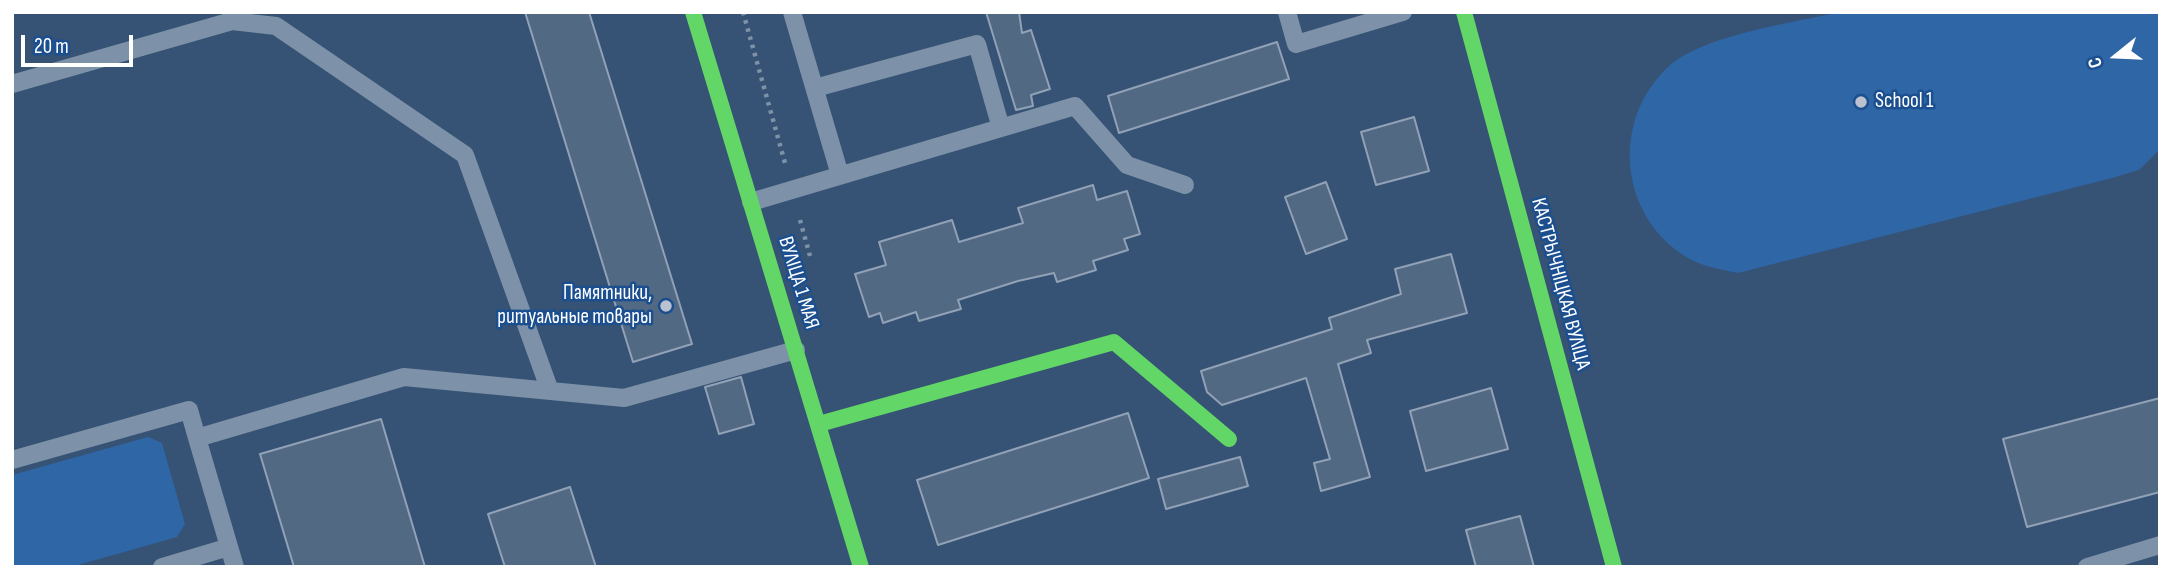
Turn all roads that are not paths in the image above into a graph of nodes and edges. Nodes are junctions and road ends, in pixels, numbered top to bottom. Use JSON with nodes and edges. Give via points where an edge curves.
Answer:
{"nodes":[{"id":1,"x":694,"y":12,"type":"edge"},
{"id":2,"x":792,"y":12,"type":"edge"},
{"id":3,"x":1287,"y":12,"type":"edge"},
{"id":4,"x":1403,"y":12,"type":"edge"},
{"id":5,"x":1464,"y":12,"type":"edge"},
{"id":6,"x":12,"y":84,"type":"edge"},
{"id":7,"x":815,"y":88,"type":"junction"},
{"id":8,"x":1001,"y":128,"type":"junction"},
{"id":9,"x":840,"y":175,"type":"junction"},
{"id":10,"x":1185,"y":185,"type":"dead end"},
{"id":11,"x":751,"y":202,"type":"junction"},
{"id":12,"x":796,"y":349,"type":"junction"},
{"id":13,"x":550,"y":391,"type":"junction"},
{"id":14,"x":819,"y":424,"type":"junction"},
{"id":15,"x":197,"y":438,"type":"junction"},
{"id":16,"x":1230,"y":439,"type":"dead end"},
{"id":17,"x":12,"y":460,"type":"edge"},
{"id":18,"x":2160,"y":545,"type":"edge"},
{"id":19,"x":229,"y":547,"type":"junction"},
{"id":20,"x":162,"y":567,"type":"edge"},
{"id":21,"x":235,"y":567,"type":"edge"},
{"id":22,"x":860,"y":567,"type":"edge"},
{"id":23,"x":1614,"y":567,"type":"edge"},
{"id":24,"x":2087,"y":567,"type":"edge"}],
"edges":[{"from":1,"to":11,"type":"street","name":"ВУЛІЦА 1 МАЯ"},
{"from":2,"to":7,"type":"lane"},
{"from":3,"to":4,"type":"lane","via":[[1296,44]]},
{"from":5,"to":23,"type":"street","name":"КАСТРЫЧНІЦКАЯ ВУЛІЦА"},
{"from":6,"to":13,"type":"lane","via":[[232,21],[276,26],[465,155]]},
{"from":7,"to":8,"type":"lane","via":[[977,44]]},
{"from":7,"to":9,"type":"lane"},
{"from":8,"to":9,"type":"lane"},
{"from":8,"to":10,"type":"lane","via":[[1076,106],[1127,165]]},
{"from":9,"to":11,"type":"lane"},
{"from":11,"to":12,"type":"street","name":"ВУЛІЦА 1 МАЯ"},
{"from":12,"to":13,"type":"lane","via":[[624,398]]},
{"from":12,"to":14,"type":"street","name":"ВУЛІЦА 1 МАЯ"},
{"from":13,"to":15,"type":"lane","via":[[404,377]]},
{"from":14,"to":16,"type":"street","via":[[1114,342]]},
{"from":14,"to":22,"type":"street","name":"ВУЛІЦА 1 МАЯ"},
{"from":15,"to":17,"type":"lane","via":[[189,410]]},
{"from":15,"to":19,"type":"lane"},
{"from":18,"to":24,"type":"lane"},
{"from":19,"to":20,"type":"lane"},
{"from":19,"to":21,"type":"lane"}]}
